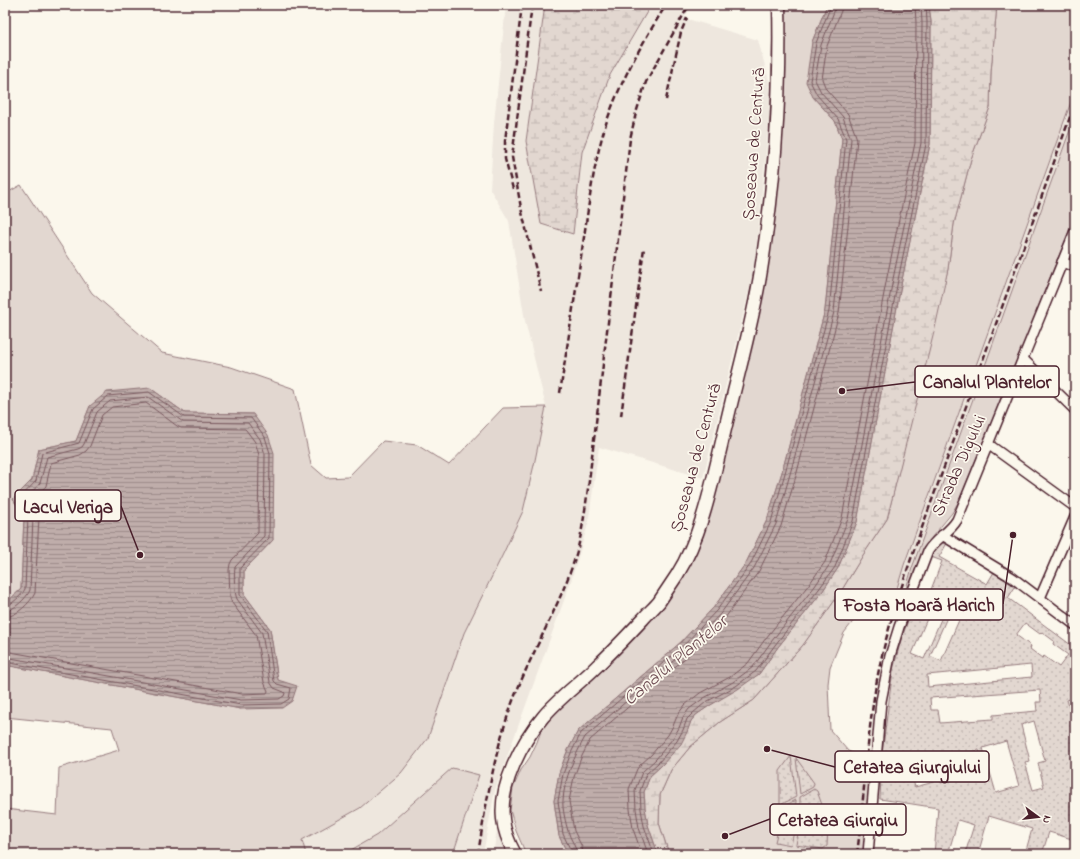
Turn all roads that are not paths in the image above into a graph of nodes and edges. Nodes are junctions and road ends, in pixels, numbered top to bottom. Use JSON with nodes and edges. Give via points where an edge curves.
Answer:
{"nodes":[{"id":1,"x":779,"y":5,"type":"edge"},
{"id":2,"x":1075,"y":231,"type":"edge"},
{"id":3,"x":1062,"y":262,"type":"junction"},
{"id":4,"x":1075,"y":267,"type":"edge"},
{"id":5,"x":1023,"y":359,"type":"junction"},
{"id":6,"x":1075,"y":410,"type":"edge"},
{"id":7,"x":988,"y":444,"type":"junction"},
{"id":8,"x":1075,"y":507,"type":"edge"},
{"id":9,"x":1075,"y":517,"type":"edge"},
{"id":10,"x":942,"y":535,"type":"junction"},
{"id":11,"x":1040,"y":598,"type":"junction"},
{"id":12,"x":1075,"y":625,"type":"edge"},
{"id":13,"x":515,"y":854,"type":"edge"},
{"id":14,"x":868,"y":854,"type":"edge"}],
"edges":[{"from":1,"to":13,"type":"main road","name":"Șoseaua de Centură","via":[[777,133],[761,271],[707,505],[679,572],[658,603],[545,716],[521,751],[508,780],[503,805],[505,830]]},
{"from":2,"to":3,"type":"street","name":"Strada Digului"},
{"from":3,"to":4,"type":"street"},
{"from":3,"to":5,"type":"street","name":"Strada Digului"},
{"from":5,"to":6,"type":"street"},
{"from":5,"to":7,"type":"street","name":"Strada Digului"},
{"from":7,"to":8,"type":"street"},
{"from":7,"to":10,"type":"street","name":"Strada Digului","via":[[957,520],[950,530]]},
{"from":9,"to":11,"type":"street"},
{"from":10,"to":11,"type":"street","via":[[1002,571]]},
{"from":10,"to":14,"type":"street","name":"Strada Digului","via":[[930,547],[926,556],[890,656],[881,701]]},
{"from":11,"to":12,"type":"street"}]}
